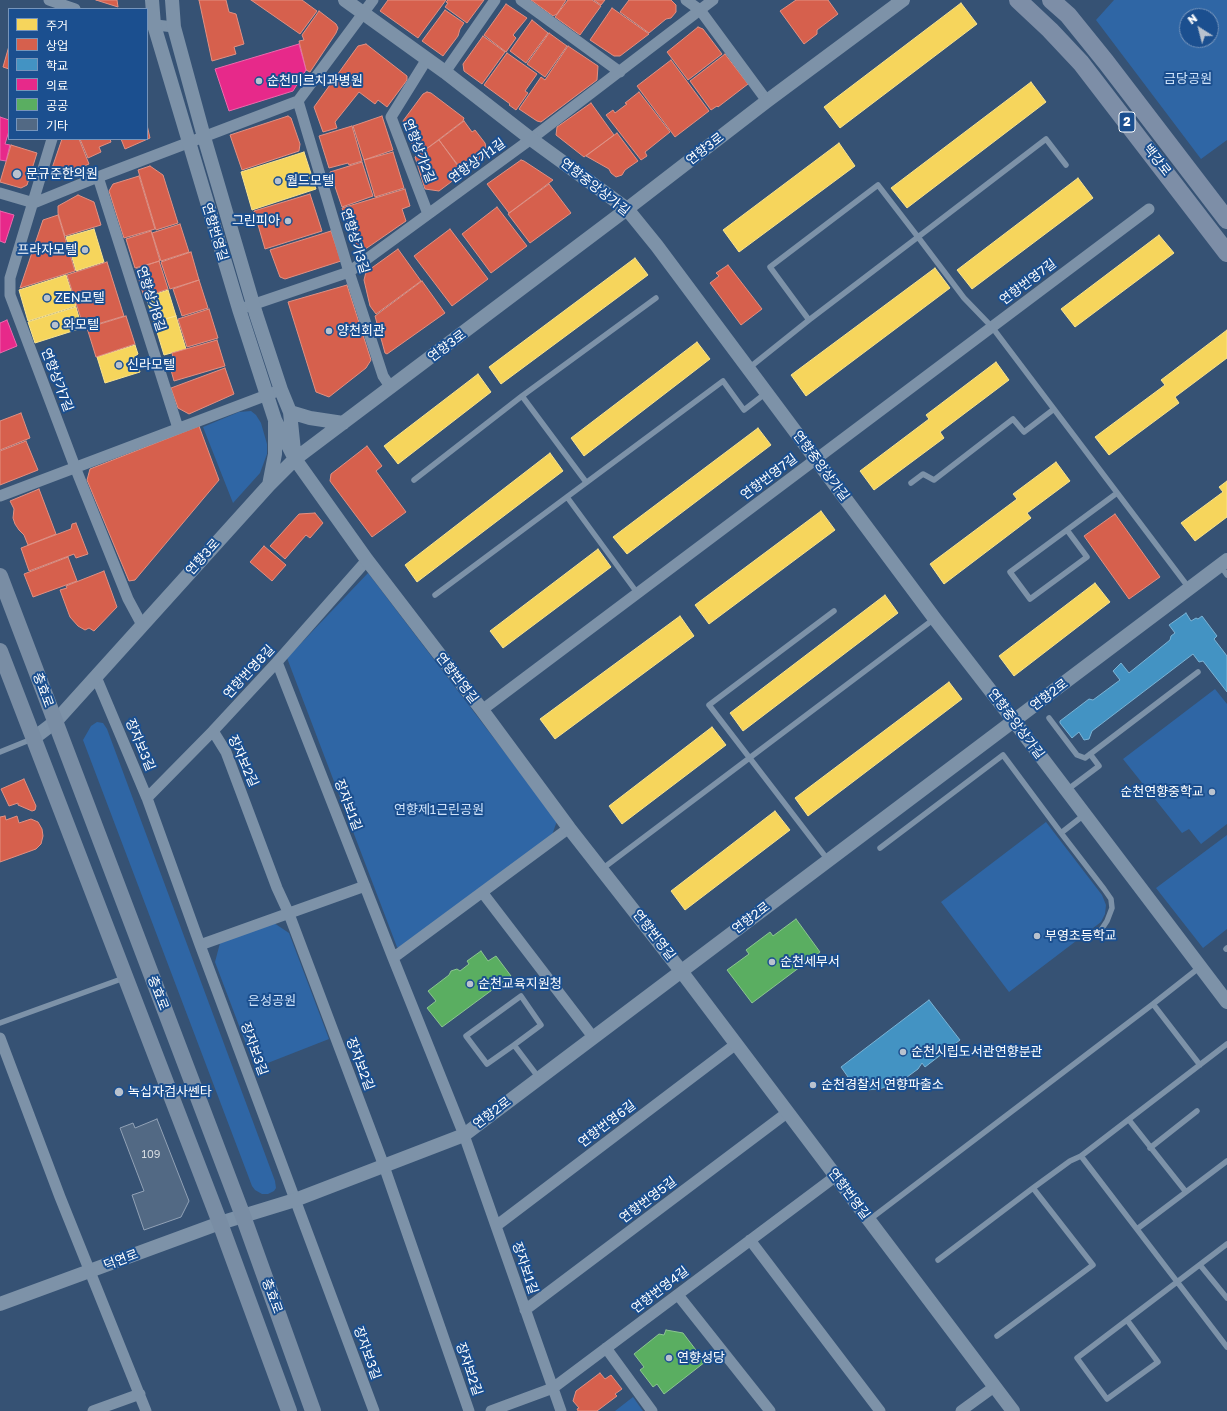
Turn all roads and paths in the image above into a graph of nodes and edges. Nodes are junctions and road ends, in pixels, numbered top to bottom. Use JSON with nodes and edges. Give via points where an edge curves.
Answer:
{"nodes":[{"id":1,"x":49,"y":0,"type":"edge"},
{"id":2,"x":152,"y":0,"type":"edge"},
{"id":3,"x":172,"y":0,"type":"edge"},
{"id":4,"x":345,"y":0,"type":"edge"},
{"id":5,"x":373,"y":0,"type":"edge"},
{"id":6,"x":495,"y":0,"type":"edge"},
{"id":7,"x":521,"y":0,"type":"edge"},
{"id":8,"x":686,"y":0,"type":"edge"},
{"id":9,"x":713,"y":0,"type":"edge"},
{"id":10,"x":903,"y":0,"type":"edge"},
{"id":11,"x":1018,"y":0,"type":"edge"},
{"id":12,"x":1051,"y":0,"type":"edge"},
{"id":13,"x":72,"y":8,"type":"edge"},
{"id":14,"x":700,"y":10,"type":"junction"},
{"id":15,"x":364,"y":13,"type":"junction"},
{"id":16,"x":150,"y":25,"type":"edge"},
{"id":17,"x":174,"y":27,"type":"junction"},
{"id":18,"x":427,"y":59,"type":"junction"},
{"id":19,"x":444,"y":72,"type":"junction"},
{"id":20,"x":620,"y":72,"type":"junction"},
{"id":21,"x":298,"y":101,"type":"junction"},
{"id":22,"x":767,"y":101,"type":"junction"},
{"id":23,"x":204,"y":137,"type":"junction"},
{"id":24,"x":531,"y":139,"type":"junction"},
{"id":25,"x":52,"y":140,"type":"edge"},
{"id":26,"x":188,"y":142,"type":"junction"},
{"id":27,"x":1066,"y":165,"type":"dead end"},
{"id":28,"x":98,"y":177,"type":"junction"},
{"id":29,"x":0,"y":193,"type":"edge"},
{"id":30,"x":34,"y":203,"type":"junction"},
{"id":31,"x":627,"y":209,"type":"junction"},
{"id":32,"x":1149,"y":209,"type":"dead end"},
{"id":33,"x":428,"y":214,"type":"junction"},
{"id":34,"x":1227,"y":220,"type":"edge"},
{"id":35,"x":918,"y":237,"type":"junction"},
{"id":36,"x":1227,"y":253,"type":"edge"},
{"id":37,"x":349,"y":272,"type":"junction"},
{"id":38,"x":656,"y":298,"type":"dead end"},
{"id":39,"x":254,"y":305,"type":"junction"},
{"id":40,"x":239,"y":309,"type":"junction"},
{"id":41,"x":810,"y":320,"type":"junction"},
{"id":42,"x":992,"y":327,"type":"junction"},
{"id":43,"x":748,"y":369,"type":"junction"},
{"id":44,"x":391,"y":388,"type":"junction"},
{"id":45,"x":281,"y":390,"type":"junction"},
{"id":46,"x":766,"y":393,"type":"junction"},
{"id":47,"x":266,"y":396,"type":"junction"},
{"id":48,"x":522,"y":396,"type":"junction"},
{"id":49,"x":1054,"y":410,"type":"junction"},
{"id":50,"x":290,"y":412,"type":"junction"},
{"id":51,"x":275,"y":420,"type":"junction"},
{"id":52,"x":343,"y":423,"type":"junction"},
{"id":53,"x":178,"y":428,"type":"junction"},
{"id":54,"x":295,"y":459,"type":"junction"},
{"id":55,"x":816,"y":459,"type":"junction"},
{"id":56,"x":75,"y":467,"type":"junction"},
{"id":57,"x":414,"y":480,"type":"dead end"},
{"id":58,"x":586,"y":482,"type":"junction"},
{"id":59,"x":911,"y":483,"type":"dead end"},
{"id":60,"x":269,"y":485,"type":"junction"},
{"id":61,"x":1117,"y":493,"type":"junction"},
{"id":62,"x":0,"y":496,"type":"edge"},
{"id":63,"x":566,"y":497,"type":"junction"},
{"id":64,"x":1067,"y":530,"type":"junction"},
{"id":65,"x":367,"y":560,"type":"junction"},
{"id":66,"x":1225,"y":567,"type":"edge"},
{"id":67,"x":0,"y":576,"type":"edge"},
{"id":68,"x":1189,"y":588,"type":"junction"},
{"id":69,"x":638,"y":594,"type":"junction"},
{"id":70,"x":435,"y":596,"type":"dead end"},
{"id":71,"x":834,"y":611,"type":"dead end"},
{"id":72,"x":935,"y":619,"type":"junction"},
{"id":73,"x":142,"y":625,"type":"junction"},
{"id":74,"x":0,"y":651,"type":"edge"},
{"id":75,"x":277,"y":662,"type":"junction"},
{"id":76,"x":1198,"y":672,"type":"dead end"},
{"id":77,"x":96,"y":676,"type":"junction"},
{"id":78,"x":482,"y":710,"type":"junction"},
{"id":79,"x":1049,"y":718,"type":"dead end"},
{"id":80,"x":1014,"y":721,"type":"junction"},
{"id":81,"x":55,"y":722,"type":"junction"},
{"id":82,"x":213,"y":731,"type":"junction"},
{"id":83,"x":34,"y":738,"type":"junction"},
{"id":84,"x":0,"y":752,"type":"edge"},
{"id":85,"x":1090,"y":754,"type":"junction"},
{"id":86,"x":750,"y":757,"type":"junction"},
{"id":87,"x":1066,"y":790,"type":"junction"},
{"id":88,"x":147,"y":798,"type":"junction"},
{"id":89,"x":1085,"y":814,"type":"junction"},
{"id":90,"x":569,"y":828,"type":"junction"},
{"id":91,"x":1061,"y":833,"type":"junction"},
{"id":92,"x":880,"y":848,"type":"dead end"},
{"id":93,"x":828,"y":860,"type":"junction"},
{"id":94,"x":602,"y":869,"type":"junction"},
{"id":95,"x":365,"y":886,"type":"junction"},
{"id":96,"x":482,"y":892,"type":"junction"},
{"id":97,"x":289,"y":914,"type":"junction"},
{"id":98,"x":1100,"y":930,"type":"dead end"},
{"id":99,"x":200,"y":946,"type":"junction"},
{"id":100,"x":393,"y":958,"type":"junction"},
{"id":101,"x":1200,"y":967,"type":"junction"},
{"id":102,"x":681,"y":971,"type":"junction"},
{"id":103,"x":126,"y":977,"type":"junction"},
{"id":104,"x":1227,"y":1002,"type":"edge"},
{"id":105,"x":1153,"y":1004,"type":"junction"},
{"id":106,"x":0,"y":1022,"type":"edge"},
{"id":107,"x":593,"y":1037,"type":"junction"},
{"id":108,"x":0,"y":1038,"type":"edge"},
{"id":109,"x":514,"y":1044,"type":"junction"},
{"id":110,"x":736,"y":1044,"type":"junction"},
{"id":111,"x":1227,"y":1044,"type":"edge"},
{"id":112,"x":1200,"y":1065,"type":"junction"},
{"id":113,"x":539,"y":1078,"type":"junction"},
{"id":114,"x":1197,"y":1111,"type":"dead end"},
{"id":115,"x":788,"y":1112,"type":"junction"},
{"id":116,"x":1129,"y":1120,"type":"junction"},
{"id":117,"x":464,"y":1134,"type":"junction"},
{"id":118,"x":1150,"y":1148,"type":"junction"},
{"id":119,"x":1081,"y":1156,"type":"junction"},
{"id":120,"x":1227,"y":1161,"type":"edge"},
{"id":121,"x":384,"y":1166,"type":"junction"},
{"id":122,"x":836,"y":1176,"type":"junction"},
{"id":123,"x":1033,"y":1188,"type":"junction"},
{"id":124,"x":1186,"y":1192,"type":"junction"},
{"id":125,"x":295,"y":1200,"type":"junction"},
{"id":126,"x":243,"y":1216,"type":"junction"},
{"id":127,"x":869,"y":1220,"type":"junction"},
{"id":128,"x":220,"y":1223,"type":"junction"},
{"id":129,"x":496,"y":1226,"type":"junction"},
{"id":130,"x":1137,"y":1229,"type":"junction"},
{"id":131,"x":750,"y":1240,"type":"junction"},
{"id":132,"x":1227,"y":1244,"type":"edge"},
{"id":133,"x":938,"y":1260,"type":"dead end"},
{"id":134,"x":1200,"y":1265,"type":"junction"},
{"id":135,"x":91,"y":1271,"type":"junction"},
{"id":136,"x":1177,"y":1282,"type":"junction"},
{"id":137,"x":678,"y":1295,"type":"junction"},
{"id":138,"x":1227,"y":1298,"type":"edge"},
{"id":139,"x":0,"y":1304,"type":"edge"},
{"id":140,"x":525,"y":1310,"type":"junction"},
{"id":141,"x":1127,"y":1320,"type":"junction"},
{"id":142,"x":997,"y":1336,"type":"dead end"},
{"id":143,"x":1227,"y":1347,"type":"edge"},
{"id":144,"x":606,"y":1348,"type":"junction"},
{"id":145,"x":994,"y":1387,"type":"junction"},
{"id":146,"x":553,"y":1388,"type":"junction"},
{"id":147,"x":140,"y":1394,"type":"junction"},
{"id":148,"x":93,"y":1411,"type":"edge"},
{"id":149,"x":146,"y":1411,"type":"edge"},
{"id":150,"x":289,"y":1411,"type":"edge"},
{"id":151,"x":313,"y":1411,"type":"edge"},
{"id":152,"x":374,"y":1411,"type":"edge"},
{"id":153,"x":469,"y":1411,"type":"edge"},
{"id":154,"x":491,"y":1411,"type":"edge"},
{"id":155,"x":561,"y":1411,"type":"edge"},
{"id":156,"x":652,"y":1411,"type":"edge"},
{"id":157,"x":770,"y":1411,"type":"edge"},
{"id":158,"x":880,"y":1411,"type":"edge"},
{"id":159,"x":961,"y":1411,"type":"edge"},
{"id":160,"x":1013,"y":1411,"type":"edge"}],
"edges":[{"from":1,"to":13,"type":"street"},
{"from":2,"to":16,"type":"street","name":"연향번영길"},
{"from":3,"to":17,"type":"street","name":"연향번영길"},
{"from":4,"to":15,"type":"street","name":"연향중앙상가길"},
{"from":5,"to":15,"type":"street"},
{"from":6,"to":19,"type":"street"},
{"from":7,"to":20,"type":"street"},
{"from":8,"to":14,"type":"street"},
{"from":9,"to":14,"type":"street","name":"연향상가1길"},
{"from":10,"to":22,"type":"street","name":"연향3로"},
{"from":11,"to":36,"type":"main road","name":"백강로","number":"2","via":[[1082,63]]},
{"from":12,"to":34,"type":"main road","name":"백강로","number":"2","via":[[1068,15],[1106,62]]},
{"from":14,"to":20,"type":"street","name":"연향상가1길"},
{"from":14,"to":22,"type":"street"},
{"from":15,"to":18,"type":"street","name":"연향중앙상가길"},
{"from":15,"to":21,"type":"street"},
{"from":16,"to":17,"type":"street"},
{"from":16,"to":26,"type":"street","name":"연향번영길"},
{"from":17,"to":23,"type":"street","name":"연향번영길"},
{"from":18,"to":19,"type":"street","name":"연향중앙상가길"},
{"from":18,"to":33,"type":"street","name":"연향상가2길","via":[[391,117]]},
{"from":19,"to":24,"type":"street","name":"연향중앙상가길"},
{"from":20,"to":24,"type":"street","name":"연향상가1길"},
{"from":21,"to":23,"type":"street"},
{"from":21,"to":37,"type":"street","name":"연향상가3길"},
{"from":22,"to":31,"type":"street","name":"연향3로"},
{"from":23,"to":26,"type":"street"},
{"from":23,"to":39,"type":"street","name":"연향번영길"},
{"from":24,"to":31,"type":"street","name":"연향중앙상가길"},
{"from":24,"to":33,"type":"street","name":"연향상가1길"},
{"from":25,"to":30,"type":"street","name":"연향상가7길"},
{"from":26,"to":28,"type":"street"},
{"from":26,"to":40,"type":"street","name":"연향번영길"},
{"from":27,"to":35,"type":"lane","via":[[1046,139]]},
{"from":28,"to":30,"type":"street"},
{"from":28,"to":53,"type":"street","name":"연향상가8길"},
{"from":29,"to":30,"type":"street"},
{"from":30,"to":56,"type":"street","name":"연향상가7길","via":[[10,278],[10,295]]},
{"from":31,"to":43,"type":"street","name":"연향중앙상가길"},
{"from":31,"to":44,"type":"street","name":"연향3로"},
{"from":32,"to":42,"type":"street","name":"연향번영7길"},
{"from":33,"to":37,"type":"street","name":"연향상가1길"},
{"from":35,"to":41,"type":"lane"},
{"from":35,"to":41,"type":"lane","via":[[878,185],[770,267]]},
{"from":35,"to":42,"type":"lane","via":[[964,298]]},
{"from":37,"to":39,"type":"street","name":"연향상가1길"},
{"from":37,"to":44,"type":"street","name":"연향상가3길","via":[[383,376]]},
{"from":38,"to":48,"type":"lane"},
{"from":39,"to":40,"type":"street","name":"연향상가1길"},
{"from":39,"to":45,"type":"street","name":"연향번영길"},
{"from":40,"to":47,"type":"street","name":"연향번영길"},
{"from":41,"to":43,"type":"lane"},
{"from":42,"to":49,"type":"lane"},
{"from":42,"to":55,"type":"street","name":"연향번영7길"},
{"from":43,"to":46,"type":"street","name":"연향중앙상가길"},
{"from":44,"to":52,"type":"street","name":"연향3로"},
{"from":45,"to":47,"type":"street"},
{"from":45,"to":50,"type":"street","name":"연향번영길"},
{"from":46,"to":55,"type":"street","name":"연향중앙상가길"},
{"from":46,"to":58,"type":"lane","via":[[744,410],[723,381]]},
{"from":47,"to":51,"type":"street","name":"연향번영길"},
{"from":47,"to":53,"type":"street"},
{"from":48,"to":57,"type":"lane"},
{"from":48,"to":58,"type":"lane"},
{"from":49,"to":59,"type":"lane","via":[[1024,432],[1013,419],[934,480],[923,474]]},
{"from":49,"to":61,"type":"lane"},
{"from":50,"to":52,"type":"street"},
{"from":50,"to":54,"type":"street","name":"연향번영길"},
{"from":51,"to":54,"type":"street","name":"연향번영길"},
{"from":51,"to":60,"type":"street","via":[[274,454]]},
{"from":52,"to":54,"type":"street","name":"연향3로"},
{"from":53,"to":56,"type":"street"},
{"from":54,"to":60,"type":"street","name":"연향3로"},
{"from":54,"to":65,"type":"street","name":"연향번영길"},
{"from":55,"to":69,"type":"street","name":"연향번영7길"},
{"from":55,"to":72,"type":"street","name":"연향중앙상가길"},
{"from":56,"to":62,"type":"street"},
{"from":56,"to":73,"type":"street","name":"연향상가7길","via":[[128,599]]},
{"from":58,"to":63,"type":"lane"},
{"from":60,"to":73,"type":"street","name":"연향3로"},
{"from":61,"to":64,"type":"lane"},
{"from":61,"to":68,"type":"lane"},
{"from":63,"to":69,"type":"lane"},
{"from":63,"to":70,"type":"lane"},
{"from":64,"to":64,"type":"lane","via":[[1010,572],[1030,600],[1087,557]]},
{"from":65,"to":75,"type":"street","name":"연향번영8길"},
{"from":65,"to":78,"type":"street","name":"연향번영길"},
{"from":66,"to":68,"type":"street","name":"연향2로"},
{"from":67,"to":81,"type":"main road","name":"충효로"},
{"from":68,"to":80,"type":"street","name":"연향2로"},
{"from":69,"to":78,"type":"street","name":"연향번영7길"},
{"from":71,"to":86,"type":"lane","via":[[709,705]]},
{"from":72,"to":80,"type":"street","name":"연향중앙상가길"},
{"from":72,"to":86,"type":"lane"},
{"from":73,"to":77,"type":"street","name":"연향3로"},
{"from":74,"to":83,"type":"main road","name":"충효로"},
{"from":75,"to":82,"type":"street","name":"연향번영8길"},
{"from":75,"to":95,"type":"street","name":"장자보1길"},
{"from":76,"to":85,"type":"lane"},
{"from":77,"to":81,"type":"street","name":"연향3로"},
{"from":77,"to":88,"type":"street","name":"장자보3길"},
{"from":78,"to":90,"type":"street","name":"연향번영길"},
{"from":79,"to":85,"type":"lane","via":[[1077,755],[1085,758]]},
{"from":80,"to":87,"type":"street","name":"연향중앙상가길"},
{"from":80,"to":93,"type":"street","name":"연향2로"},
{"from":81,"to":83,"type":"street","name":"연향3로"},
{"from":81,"to":126,"type":"main road","name":"충효로"},
{"from":82,"to":88,"type":"street","name":"연향번영8길"},
{"from":82,"to":97,"type":"street","name":"장자보2길","via":[[226,752]]},
{"from":83,"to":84,"type":"lane"},
{"from":83,"to":103,"type":"main road","name":"충효로"},
{"from":85,"to":87,"type":"lane","via":[[1099,766]]},
{"from":86,"to":93,"type":"lane"},
{"from":86,"to":94,"type":"lane"},
{"from":87,"to":89,"type":"street","name":"연향중앙상가길"},
{"from":88,"to":99,"type":"street","name":"장자보3길"},
{"from":89,"to":91,"type":"lane"},
{"from":89,"to":101,"type":"street","name":"연향중앙상가길"},
{"from":90,"to":94,"type":"street","name":"연향번영길"},
{"from":90,"to":96,"type":"street"},
{"from":91,"to":92,"type":"lane","via":[[1003,756]]},
{"from":91,"to":98,"type":"lane","via":[[1111,899],[1112,908]]},
{"from":93,"to":102,"type":"street","name":"연향2로"},
{"from":94,"to":102,"type":"street","name":"연향번영길"},
{"from":95,"to":97,"type":"street"},
{"from":95,"to":100,"type":"street","name":"장자보1길"},
{"from":96,"to":100,"type":"street"},
{"from":96,"to":107,"type":"street"},
{"from":97,"to":99,"type":"street"},
{"from":97,"to":121,"type":"street","name":"장자보2길"},
{"from":99,"to":125,"type":"street","name":"장자보3길"},
{"from":100,"to":117,"type":"street","name":"장자보1길"},
{"from":101,"to":104,"type":"street","name":"연향중앙상가길"},
{"from":101,"to":105,"type":"lane"},
{"from":102,"to":107,"type":"street","name":"연향2로"},
{"from":102,"to":110,"type":"street","name":"연향번영길"},
{"from":103,"to":106,"type":"lane"},
{"from":103,"to":128,"type":"main road","name":"충효로"},
{"from":105,"to":112,"type":"lane"},
{"from":105,"to":127,"type":"lane"},
{"from":107,"to":113,"type":"street","name":"연향2로"},
{"from":108,"to":135,"type":"street"},
{"from":109,"to":109,"type":"lane","via":[[541,1024],[521,996],[466,1036],[486,1064]]},
{"from":109,"to":113,"type":"lane"},
{"from":110,"to":115,"type":"street","name":"연향번영길"},
{"from":110,"to":129,"type":"street","name":"연향번영6길"},
{"from":111,"to":112,"type":"lane"},
{"from":112,"to":116,"type":"lane"},
{"from":113,"to":117,"type":"street","name":"연향2로"},
{"from":114,"to":118,"type":"lane"},
{"from":115,"to":122,"type":"street","name":"연향번영길"},
{"from":115,"to":140,"type":"street","name":"연향번영5길"},
{"from":116,"to":118,"type":"lane"},
{"from":116,"to":119,"type":"lane"},
{"from":117,"to":121,"type":"street","name":"연향2로"},
{"from":117,"to":129,"type":"street","name":"장자보1길"},
{"from":118,"to":124,"type":"lane"},
{"from":119,"to":123,"type":"lane"},
{"from":119,"to":130,"type":"lane"},
{"from":120,"to":124,"type":"lane"},
{"from":121,"to":125,"type":"street","name":"연향2로"},
{"from":121,"to":153,"type":"street","name":"장자보2길"},
{"from":122,"to":127,"type":"street","name":"연향번영길"},
{"from":122,"to":131,"type":"street","name":"연향번영4길"},
{"from":123,"to":133,"type":"lane"},
{"from":123,"to":142,"type":"lane","via":[[1093,1266]]},
{"from":124,"to":130,"type":"lane"},
{"from":125,"to":126,"type":"street","name":"연향2로"},
{"from":125,"to":152,"type":"street","name":"장자보3길"},
{"from":126,"to":128,"type":"street","name":"덕연로"},
{"from":126,"to":151,"type":"main road","name":"충효로"},
{"from":127,"to":145,"type":"street","name":"연향번영길"},
{"from":128,"to":135,"type":"street","name":"덕연로"},
{"from":128,"to":150,"type":"main road","name":"충효로"},
{"from":129,"to":140,"type":"street","name":"장자보1길"},
{"from":130,"to":136,"type":"lane"},
{"from":131,"to":137,"type":"street","name":"연향번영4길"},
{"from":131,"to":158,"type":"street"},
{"from":132,"to":134,"type":"lane"},
{"from":134,"to":136,"type":"lane"},
{"from":134,"to":138,"type":"lane"},
{"from":135,"to":139,"type":"street","name":"덕연로"},
{"from":135,"to":147,"type":"street"},
{"from":136,"to":141,"type":"lane"},
{"from":136,"to":143,"type":"lane"},
{"from":137,"to":144,"type":"street","name":"연향번영4길"},
{"from":137,"to":157,"type":"street"},
{"from":140,"to":146,"type":"street","name":"장자보1길"},
{"from":141,"to":141,"type":"lane","via":[[1158,1362],[1107,1399],[1077,1358]]},
{"from":144,"to":146,"type":"street","name":"연향번영4길"},
{"from":144,"to":156,"type":"street"},
{"from":145,"to":159,"type":"street"},
{"from":145,"to":160,"type":"street","name":"연향번영길"},
{"from":146,"to":154,"type":"street","name":"연향번영4길"},
{"from":146,"to":155,"type":"street","name":"장자보1길"},
{"from":147,"to":148,"type":"street"},
{"from":147,"to":149,"type":"street"}]}
